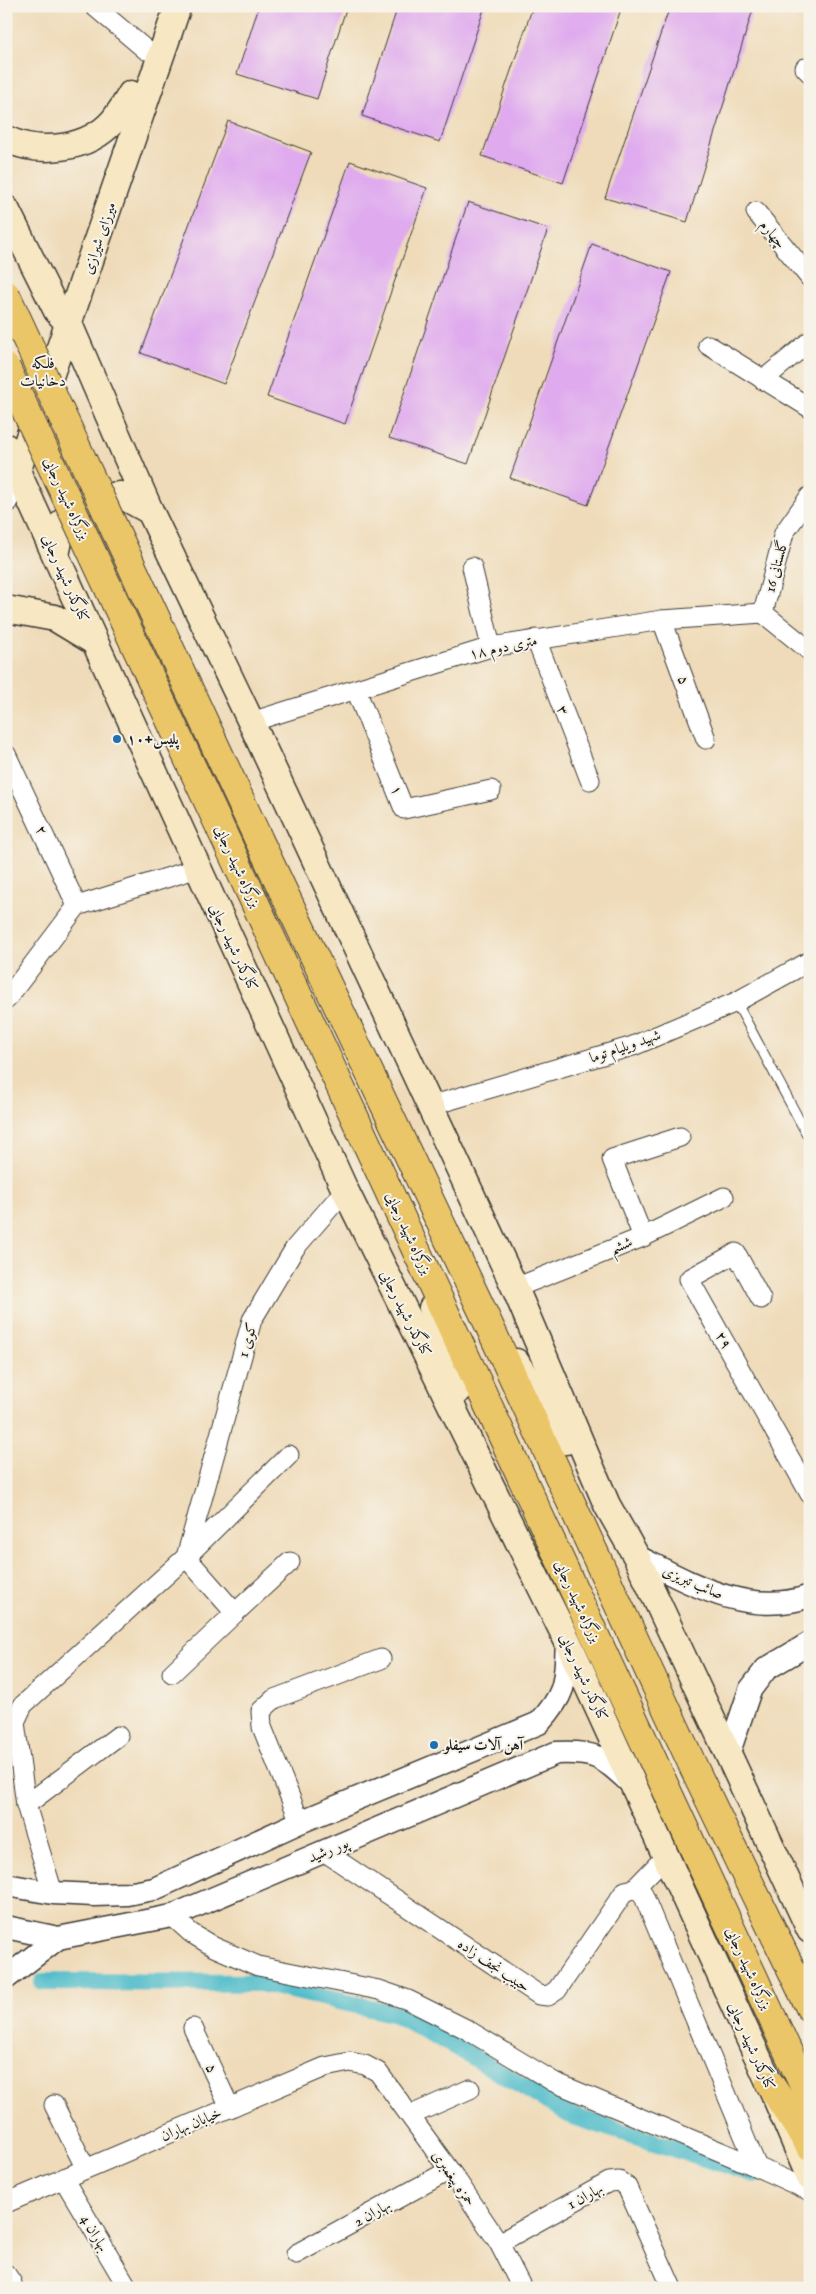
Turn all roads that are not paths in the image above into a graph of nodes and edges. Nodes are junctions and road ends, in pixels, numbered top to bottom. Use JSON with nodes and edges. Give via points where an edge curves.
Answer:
{"nodes":[{"id":1,"x":94,"y":6,"type":"edge"},
{"id":2,"x":161,"y":6,"type":"edge"},
{"id":3,"x":178,"y":6,"type":"edge"},
{"id":4,"x":146,"y":50,"type":"junction"},
{"id":5,"x":132,"y":94,"type":"junction"},
{"id":6,"x":6,"y":139,"type":"edge"},
{"id":7,"x":6,"y":209,"type":"edge"},
{"id":8,"x":756,"y":212,"type":"dead end"},
{"id":9,"x":810,"y":278,"type":"edge"},
{"id":10,"x":6,"y":295,"type":"edge"},
{"id":11,"x":63,"y":318,"type":"junction"},
{"id":12,"x":810,"y":341,"type":"edge"},
{"id":13,"x":708,"y":345,"type":"dead end"},
{"id":14,"x":6,"y":368,"type":"edge"},
{"id":15,"x":763,"y":380,"type":"junction"},
{"id":16,"x":810,"y":408,"type":"edge"},
{"id":17,"x":10,"y":455,"type":"edge"},
{"id":18,"x":810,"y":496,"type":"edge"},
{"id":19,"x":6,"y":502,"type":"edge"},
{"id":20,"x":150,"y":511,"type":"junction"},
{"id":21,"x":56,"y":555,"type":"junction"},
{"id":22,"x":472,"y":567,"type":"dead end"},
{"id":23,"x":6,"y":609,"type":"edge"},
{"id":24,"x":763,"y":613,"type":"junction"},
{"id":25,"x":662,"y":620,"type":"junction"},
{"id":26,"x":536,"y":639,"type":"junction"},
{"id":27,"x":93,"y":641,"type":"junction"},
{"id":28,"x":491,"y":646,"type":"junction"},
{"id":29,"x":810,"y":651,"type":"edge"},
{"id":30,"x":356,"y":690,"type":"junction"},
{"id":31,"x":251,"y":722,"type":"junction"},
{"id":32,"x":706,"y":739,"type":"dead end"},
{"id":33,"x":6,"y":754,"type":"edge"},
{"id":34,"x":590,"y":780,"type":"dead end"},
{"id":35,"x":491,"y":790,"type":"dead end"},
{"id":36,"x":198,"y":868,"type":"junction"},
{"id":37,"x":77,"y":906,"type":"junction"},
{"id":38,"x":810,"y":961,"type":"edge"},
{"id":39,"x":6,"y":1000,"type":"edge"},
{"id":40,"x":736,"y":1002,"type":"junction"},
{"id":41,"x":430,"y":1106,"type":"junction"},
{"id":42,"x":680,"y":1137,"type":"dead end"},
{"id":43,"x":810,"y":1140,"type":"edge"},
{"id":44,"x":345,"y":1190,"type":"junction"},
{"id":45,"x":724,"y":1197,"type":"dead end"},
{"id":46,"x":404,"y":1224,"type":"junction"},
{"id":47,"x":643,"y":1237,"type":"junction"},
{"id":48,"x":515,"y":1288,"type":"junction"},
{"id":49,"x":761,"y":1299,"type":"dead end"},
{"id":50,"x":481,"y":1308,"type":"junction"},
{"id":51,"x":289,"y":1455,"type":"dead end"},
{"id":52,"x":489,"y":1478,"type":"junction"},
{"id":53,"x":810,"y":1494,"type":"edge"},
{"id":54,"x":607,"y":1505,"type":"junction"},
{"id":55,"x":636,"y":1556,"type":"junction"},
{"id":56,"x":186,"y":1557,"type":"junction"},
{"id":57,"x":290,"y":1562,"type":"dead end"},
{"id":58,"x":810,"y":1596,"type":"edge"},
{"id":59,"x":235,"y":1613,"type":"junction"},
{"id":60,"x":567,"y":1640,"type":"junction"},
{"id":61,"x":810,"y":1643,"type":"edge"},
{"id":62,"x":381,"y":1658,"type":"dead end"},
{"id":63,"x":172,"y":1673,"type":"dead end"},
{"id":64,"x":118,"y":1736,"type":"dead end"},
{"id":65,"x":729,"y":1752,"type":"junction"},
{"id":66,"x":635,"y":1787,"type":"junction"},
{"id":67,"x":26,"y":1805,"type":"junction"},
{"id":68,"x":300,"y":1822,"type":"junction"},
{"id":69,"x":325,"y":1852,"type":"junction"},
{"id":70,"x":666,"y":1856,"type":"junction"},
{"id":71,"x":6,"y":1885,"type":"edge"},
{"id":72,"x":634,"y":1889,"type":"junction"},
{"id":73,"x":54,"y":1893,"type":"junction"},
{"id":74,"x":172,"y":1916,"type":"junction"},
{"id":75,"x":6,"y":1926,"type":"edge"},
{"id":76,"x":810,"y":1930,"type":"edge"},
{"id":77,"x":58,"y":1938,"type":"junction"},
{"id":78,"x":6,"y":1978,"type":"edge"},
{"id":79,"x":810,"y":2008,"type":"edge"},
{"id":80,"x":193,"y":2028,"type":"dead end"},
{"id":81,"x":378,"y":2072,"type":"joint"},
{"id":82,"x":770,"y":2084,"type":"junction"},
{"id":83,"x":470,"y":2089,"type":"dead end"},
{"id":84,"x":810,"y":2099,"type":"edge"},
{"id":85,"x":54,"y":2105,"type":"dead end"},
{"id":86,"x":230,"y":2108,"type":"junction"},
{"id":87,"x":411,"y":2115,"type":"junction"},
{"id":88,"x":810,"y":2146,"type":"edge"},
{"id":89,"x":85,"y":2167,"type":"junction"},
{"id":90,"x":758,"y":2167,"type":"junction"},
{"id":91,"x":448,"y":2171,"type":"junction"},
{"id":92,"x":63,"y":2178,"type":"junction"},
{"id":93,"x":810,"y":2178,"type":"edge"},
{"id":94,"x":810,"y":2191,"type":"edge"},
{"id":95,"x":6,"y":2203,"type":"edge"},
{"id":96,"x":499,"y":2243,"type":"junction"},
{"id":97,"x":296,"y":2254,"type":"dead end"},
{"id":98,"x":128,"y":2288,"type":"edge"},
{"id":99,"x":522,"y":2288,"type":"edge"},
{"id":100,"x":672,"y":2288,"type":"edge"}],
"edges":[{"from":1,"to":4,"type":"street"},
{"from":2,"to":4,"type":"main road","name":"میرزای شیرازی"},
{"from":3,"to":11,"type":"main road","name":"میرزای شیرازی"},
{"from":4,"to":5,"type":"main road","name":"میرزای شیرازی"},
{"from":5,"to":6,"type":"main road","via":[[113,121],[86,140],[54,149],[22,146]]},
{"from":5,"to":11,"type":"main road","name":"میرزای شیرازی"},
{"from":7,"to":11,"type":"main road"},
{"from":8,"to":9,"type":"street","name":"چهارم"},
{"from":10,"to":50,"type":"highway","name":"بزرگراه شهید رجایی","bridge":true},
{"from":11,"to":17,"type":"main road","name":"میرزای شیرازی"},
{"from":11,"to":20,"type":"main road"},
{"from":12,"to":15,"type":"street"},
{"from":13,"to":15,"type":"street"},
{"from":14,"to":46,"type":"highway","name":"بزرگراه شهید رجایی","bridge":true},
{"from":15,"to":16,"type":"street"},
{"from":17,"to":19,"type":"street"},
{"from":17,"to":21,"type":"main road","name":"کنارگذر شهید رجایی"},
{"from":18,"to":24,"type":"street","name":"گلستانی 16","via":[[784,534]]},
{"from":20,"to":21,"type":"main road","via":[[120,494],[87,499],[63,522]]},
{"from":20,"to":31,"type":"main road"},
{"from":21,"to":27,"type":"main road","name":"کنارگذر شهید رجایی"},
{"from":22,"to":28,"type":"street"},
{"from":23,"to":27,"type":"main road","via":[[55,618]]},
{"from":24,"to":25,"type":"street","name":"۱۸ متری دوم"},
{"from":24,"to":29,"type":"street"},
{"from":25,"to":26,"type":"street","name":"۱۸ متری دوم"},
{"from":25,"to":32,"type":"street","name":"۵"},
{"from":26,"to":28,"type":"street","name":"۱۸ متری دوم"},
{"from":26,"to":34,"type":"street","name":"۳"},
{"from":27,"to":36,"type":"main road","name":"کنارگذر شهید رجایی"},
{"from":28,"to":30,"type":"street","name":"۱۸ متری دوم"},
{"from":30,"to":31,"type":"street","name":"۱۸ متری دوم"},
{"from":30,"to":35,"type":"street","name":"۱","via":[[404,809]]},
{"from":31,"to":41,"type":"main road"},
{"from":33,"to":37,"type":"street","name":"۲"},
{"from":36,"to":37,"type":"street"},
{"from":36,"to":44,"type":"main road","name":"کنارگذر شهید رجایی"},
{"from":37,"to":39,"type":"street"},
{"from":38,"to":40,"type":"street","name":"شهید ویلیام توما"},
{"from":40,"to":41,"type":"street","name":"شهید ویلیام توما","via":[[633,1046]]},
{"from":40,"to":43,"type":"lane"},
{"from":41,"to":48,"type":"main road"},
{"from":42,"to":47,"type":"street","via":[[612,1159]]},
{"from":44,"to":52,"type":"main road","name":"کنارگذر شهید رجایی"},
{"from":44,"to":56,"type":"street","name":"کوی 1","via":[[295,1248],[252,1320]]},
{"from":45,"to":47,"type":"street","name":"ششم"},
{"from":46,"to":52,"type":"main road"},
{"from":46,"to":84,"type":"highway","name":"بزرگراه شهید رجایی"},
{"from":47,"to":48,"type":"street","name":"ششم"},
{"from":48,"to":54,"type":"main road"},
{"from":49,"to":53,"type":"street","name":"۲۹","via":[[736,1253],[689,1279]]},
{"from":50,"to":54,"type":"main road"},
{"from":50,"to":79,"type":"highway","name":"بزرگراه شهید رجایی","via":[[690,1759]]},
{"from":51,"to":56,"type":"street"},
{"from":52,"to":60,"type":"main road","name":"کنارگذر شهید رجایی"},
{"from":54,"to":55,"type":"main road"},
{"from":55,"to":58,"type":"street","name":"صائب تبریزی","via":[[706,1591],[749,1603],[796,1601]]},
{"from":55,"to":65,"type":"main road"},
{"from":56,"to":59,"type":"street"},
{"from":56,"to":67,"type":"street","via":[[23,1705],[14,1722]]},
{"from":57,"to":59,"type":"street"},
{"from":59,"to":63,"type":"street"},
{"from":60,"to":66,"type":"main road","name":"کنارگذر شهید رجایی"},
{"from":60,"to":68,"type":"street","via":[[565,1682],[556,1705],[539,1723]]},
{"from":61,"to":65,"type":"street","via":[[766,1670],[750,1690]]},
{"from":62,"to":68,"type":"street","via":[[274,1699],[261,1712],[262,1727]]},
{"from":64,"to":67,"type":"street"},
{"from":65,"to":76,"type":"main road"},
{"from":66,"to":69,"type":"street","name":"پور رشید","via":[[604,1760],[582,1752],[556,1753]]},
{"from":66,"to":70,"type":"main road","name":"کنارگذر شهید رجایی"},
{"from":67,"to":73,"type":"street"},
{"from":68,"to":73,"type":"street","via":[[154,1889],[94,1896]]},
{"from":69,"to":72,"type":"street","name":"حبیب نجف زاده","via":[[539,1996],[548,1996],[557,1990],[625,1891]]},
{"from":69,"to":74,"type":"street","name":"پور رشید"},
{"from":70,"to":72,"type":"street"},
{"from":70,"to":82,"type":"main road","name":"کنارگذر شهید رجایی"},
{"from":71,"to":73,"type":"street"},
{"from":72,"to":90,"type":"street","via":[[642,1892]]},
{"from":74,"to":77,"type":"street","name":"پور رشید"},
{"from":74,"to":90,"type":"street","via":[[214,1947],[258,1966],[379,1990],[408,2000],[466,2029],[554,2082]]},
{"from":75,"to":77,"type":"street","name":"پور رشید"},
{"from":77,"to":78,"type":"street"},
{"from":80,"to":86,"type":"street","name":"۵"},
{"from":81,"to":86,"type":"street","name":"خیابان بهاران","via":[[350,2062],[325,2067]]},
{"from":81,"to":87,"type":"street","name":"حمزه پیغمبری"},
{"from":82,"to":88,"type":"highway"},
{"from":82,"to":93,"type":"main road","name":"کنارگذر شهید رجایی"},
{"from":83,"to":87,"type":"street"},
{"from":85,"to":89,"type":"street"},
{"from":86,"to":89,"type":"street","name":"خیابان بهاران"},
{"from":87,"to":91,"type":"street","name":"حمزه پیغمبری"},
{"from":89,"to":92,"type":"street","name":"خیابان بهاران"},
{"from":90,"to":94,"type":"street"},
{"from":91,"to":96,"type":"street","name":"حمزه پیغمبری"},
{"from":91,"to":97,"type":"street","name":"بهاران 2"},
{"from":92,"to":95,"type":"street","name":"خیابان بهاران"},
{"from":92,"to":98,"type":"street","name":"بهاران 4"},
{"from":96,"to":99,"type":"street","name":"حمزه پیغمبری"},
{"from":96,"to":100,"type":"street","name":"بهاران 1","via":[[609,2182],[618,2181],[627,2187]]}]}
